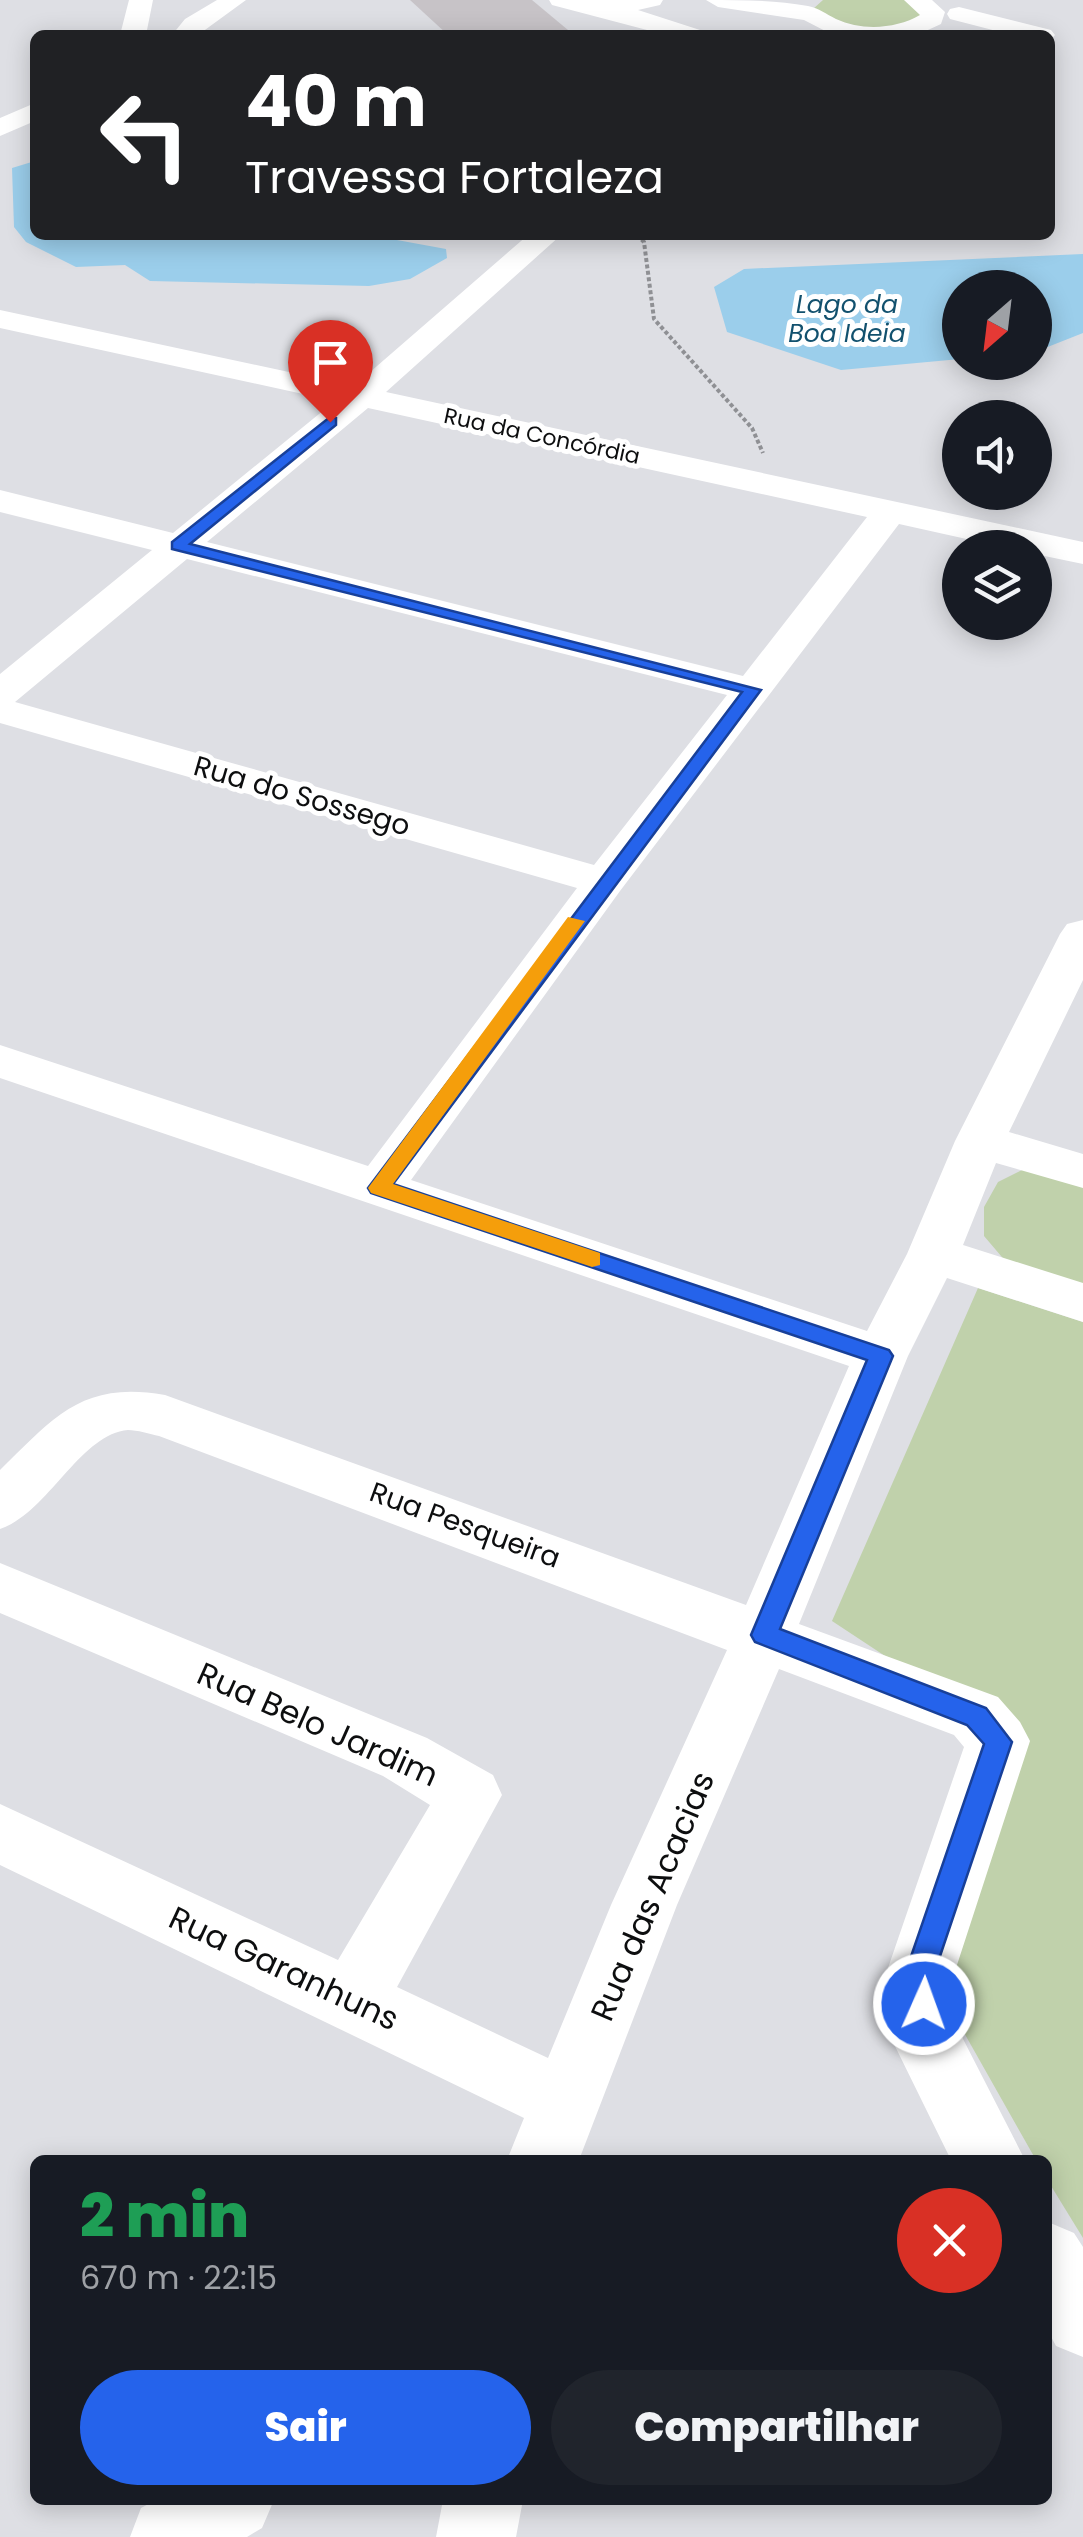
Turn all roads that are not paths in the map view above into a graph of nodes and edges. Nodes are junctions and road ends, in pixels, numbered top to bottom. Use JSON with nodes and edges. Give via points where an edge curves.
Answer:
{"nodes":[{"id":1,"x":140,"y":0,"type":"edge"},
{"id":2,"x":234,"y":0,"type":"edge"},
{"id":3,"x":561,"y":0,"type":"edge"},
{"id":4,"x":651,"y":0,"type":"edge"},
{"id":5,"x":718,"y":0,"type":"edge"},
{"id":6,"x":916,"y":0,"type":"edge"},
{"id":7,"x":988,"y":0,"type":"edge"},
{"id":8,"x":613,"y":10,"type":"junction"},
{"id":9,"x":813,"y":13,"type":"edge"},
{"id":10,"x":922,"y":25,"type":"edge"},
{"id":11,"x":134,"y":30,"type":"edge"},
{"id":12,"x":189,"y":30,"type":"edge"},
{"id":13,"x":676,"y":30,"type":"edge"},
{"id":14,"x":956,"y":30,"type":"edge"},
{"id":15,"x":961,"y":30,"type":"edge"},
{"id":16,"x":0,"y":102,"type":"edge"},
{"id":17,"x":30,"y":107,"type":"edge"},
{"id":18,"x":30,"y":111,"type":"edge"},
{"id":19,"x":0,"y":128,"type":"edge"},
{"id":20,"x":540,"y":240,"type":"edge"},
{"id":21,"x":0,"y":318,"type":"edge"},
{"id":22,"x":361,"y":397,"type":"junction"},
{"id":23,"x":0,"y":501,"type":"edge"},
{"id":24,"x":891,"y":510,"type":"junction"},
{"id":25,"x":178,"y":546,"type":"junction"},
{"id":26,"x":1083,"y":553,"type":"edge"},
{"id":27,"x":753,"y":690,"type":"junction"},
{"id":28,"x":0,"y":694,"type":"edge"},
{"id":29,"x":0,"y":710,"type":"edge"},
{"id":30,"x":604,"y":882,"type":"junction"},
{"id":31,"x":1083,"y":934,"type":"edge"},
{"id":32,"x":0,"y":1061,"type":"edge"},
{"id":33,"x":980,"y":1141,"type":"junction"},
{"id":34,"x":1083,"y":1172,"type":"edge"},
{"id":35,"x":378,"y":1188,"type":"junction"},
{"id":36,"x":934,"y":1254,"type":"junction"},
{"id":37,"x":1083,"y":1302,"type":"edge"},
{"id":38,"x":881,"y":1356,"type":"junction"},
{"id":39,"x":0,"y":1506,"type":"edge"},
{"id":40,"x":0,"y":1588,"type":"edge"},
{"id":41,"x":764,"y":1635,"type":"junction"},
{"id":42,"x":0,"y":1834,"type":"edge"},
{"id":43,"x":352,"y":2001,"type":"junction"},
{"id":44,"x":555,"y":2132,"type":"edge"},
{"id":45,"x":986,"y":2155,"type":"edge"},
{"id":46,"x":1052,"y":2266,"type":"edge"},
{"id":47,"x":1083,"y":2319,"type":"edge"},
{"id":48,"x":225,"y":2505,"type":"edge"},
{"id":49,"x":482,"y":2505,"type":"edge"},
{"id":50,"x":170,"y":2537,"type":"edge"},
{"id":51,"x":476,"y":2537,"type":"edge"}],
"edges":[{"from":1,"to":11,"type":"street"},
{"from":2,"to":12,"type":"street"},
{"from":3,"to":8,"type":"street"},
{"from":4,"to":8,"type":"street"},
{"from":5,"to":9,"type":"street"},
{"from":6,"to":10,"type":"street","via":[[933,12]]},
{"from":7,"to":10,"type":"street"},
{"from":8,"to":13,"type":"street"},
{"from":9,"to":10,"type":"street","via":[[846,30]]},
{"from":10,"to":14,"type":"street"},
{"from":10,"to":15,"type":"street"},
{"from":16,"to":17,"type":"street"},
{"from":18,"to":19,"type":"street"},
{"from":20,"to":22,"type":"street"},
{"from":21,"to":22,"type":"street","name":"Rua da Concórdia"},
{"from":22,"to":24,"type":"street","name":"Rua da Concórdia"},
{"from":22,"to":25,"type":"street"},
{"from":23,"to":25,"type":"street"},
{"from":24,"to":26,"type":"street","name":"Rua da Concórdia"},
{"from":24,"to":27,"type":"street"},
{"from":25,"to":27,"type":"street"},
{"from":25,"to":28,"type":"street"},
{"from":27,"to":30,"type":"street"},
{"from":29,"to":30,"type":"street","name":"Rua do Sossego"},
{"from":30,"to":35,"type":"street"},
{"from":31,"to":33,"type":"street","name":"Rua das Acacias"},
{"from":32,"to":35,"type":"street"},
{"from":33,"to":34,"type":"street"},
{"from":33,"to":36,"type":"street","name":"Rua das Acacias"},
{"from":35,"to":38,"type":"street"},
{"from":36,"to":37,"type":"street"},
{"from":36,"to":38,"type":"street","name":"Rua das Acacias"},
{"from":38,"to":41,"type":"street","name":"Rua das Acacias"},
{"from":39,"to":41,"type":"street","name":"Rua Pesqueira","via":[[82,1424],[127,1409],[165,1416]]},
{"from":40,"to":43,"type":"street","name":"Rua Belo Jardim","via":[[404,1757],[470,1795]]},
{"from":41,"to":44,"type":"street","name":"Rua das Acacias","via":[[644,1906]]},
{"from":41,"to":45,"type":"street","name":"Rua Pesqueira","via":[[976,1716],[998,1742],[922,1968],[927,2040]]},
{"from":42,"to":43,"type":"street","name":"Rua Garanhuns"},
{"from":43,"to":44,"type":"street","name":"Rua Garanhuns"},
{"from":46,"to":47,"type":"street"},
{"from":48,"to":50,"type":"street"},
{"from":49,"to":51,"type":"street"}]}
